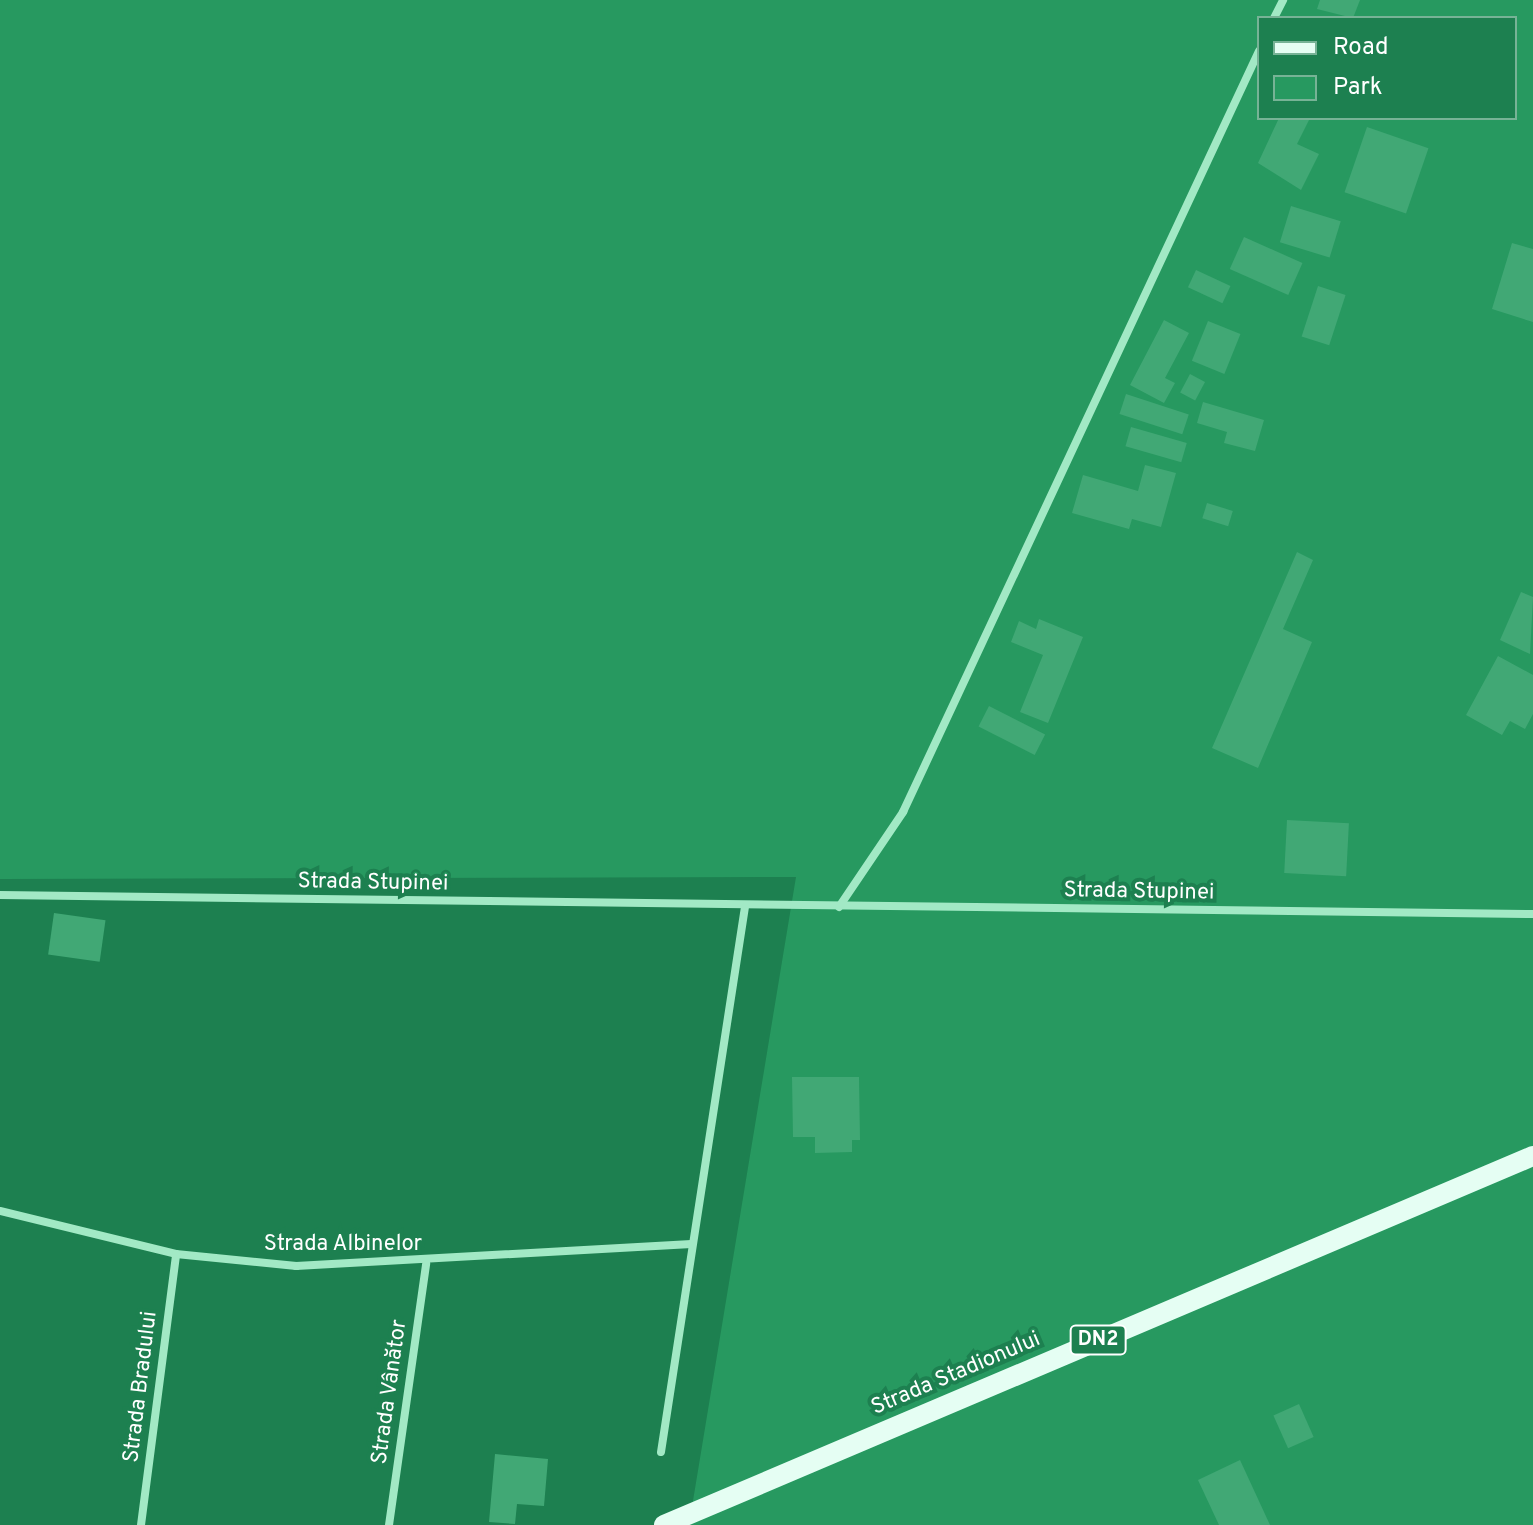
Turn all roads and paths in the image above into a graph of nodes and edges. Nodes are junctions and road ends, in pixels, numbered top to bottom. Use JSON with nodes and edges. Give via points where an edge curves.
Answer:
{"nodes":[{"id":1,"x":1257,"y":55,"type":"edge"},
{"id":2,"x":0,"y":895,"type":"edge"},
{"id":3,"x":745,"y":907,"type":"junction"},
{"id":4,"x":839,"y":907,"type":"junction"},
{"id":5,"x":1533,"y":914,"type":"edge"},
{"id":6,"x":1533,"y":1156,"type":"edge"},
{"id":7,"x":0,"y":1211,"type":"edge"},
{"id":8,"x":691,"y":1244,"type":"junction"},
{"id":9,"x":176,"y":1254,"type":"junction"},
{"id":10,"x":426,"y":1264,"type":"junction"},
{"id":11,"x":661,"y":1452,"type":"dead end"},
{"id":12,"x":141,"y":1525,"type":"edge"},
{"id":13,"x":389,"y":1525,"type":"edge"},
{"id":14,"x":664,"y":1525,"type":"edge"}],
"edges":[{"from":1,"to":4,"type":"street","via":[[903,812]]},
{"from":2,"to":3,"type":"street","name":"Strada Stupinei"},
{"from":3,"to":4,"type":"street","name":"Strada Stupinei"},
{"from":3,"to":8,"type":"street"},
{"from":4,"to":5,"type":"street","name":"Strada Stupinei"},
{"from":6,"to":14,"type":"main road","name":"Strada Stadionului","number":"DN2"},
{"from":7,"to":9,"type":"street","name":"Strada Albinelor"},
{"from":8,"to":10,"type":"street","name":"Strada Albinelor"},
{"from":8,"to":11,"type":"street"},
{"from":9,"to":10,"type":"street","name":"Strada Albinelor","via":[[296,1266]]},
{"from":9,"to":12,"type":"street","name":"Strada Bradului"},
{"from":10,"to":13,"type":"street","name":"Strada Vânător"}]}
